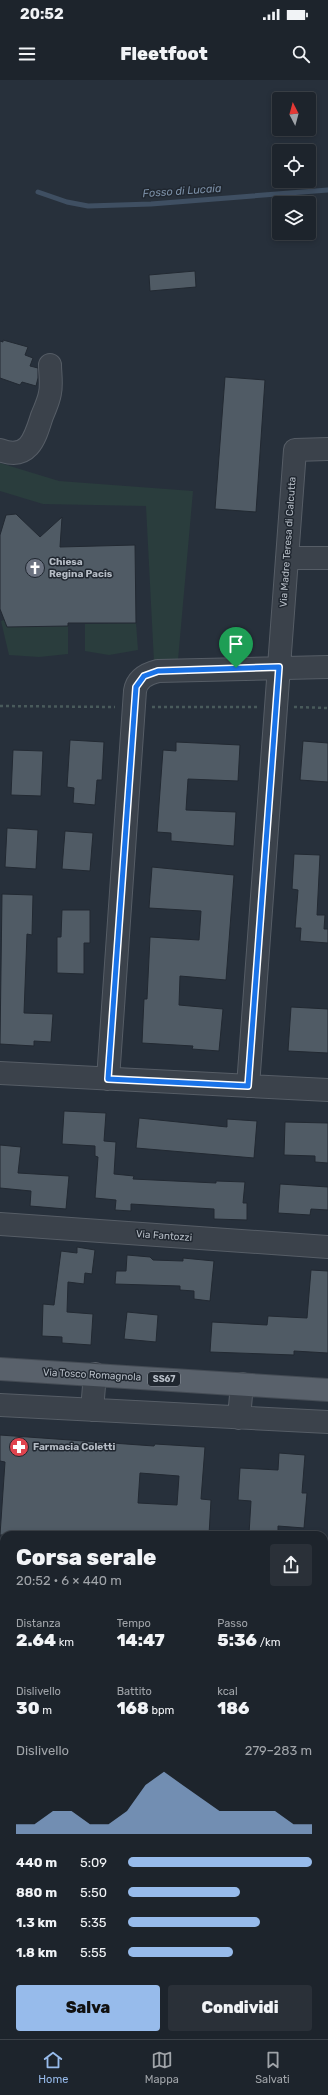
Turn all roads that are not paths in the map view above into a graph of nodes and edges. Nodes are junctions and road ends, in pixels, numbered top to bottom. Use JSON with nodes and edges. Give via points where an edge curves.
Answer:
{"nodes":[{"id":1,"x":50,"y":365,"type":"dead end"},
{"id":2,"x":328,"y":449,"type":"edge"},
{"id":3,"x":0,"y":450,"type":"edge"},
{"id":4,"x":287,"y":558,"type":"junction"},
{"id":5,"x":328,"y":558,"type":"edge"},
{"id":6,"x":279,"y":667,"type":"junction"},
{"id":7,"x":328,"y":667,"type":"edge"},
{"id":8,"x":0,"y":1073,"type":"edge"},
{"id":9,"x":108,"y":1079,"type":"junction"},
{"id":10,"x":248,"y":1086,"type":"junction"},
{"id":11,"x":328,"y":1090,"type":"edge"},
{"id":12,"x":0,"y":1224,"type":"edge"},
{"id":13,"x":328,"y":1247,"type":"edge"},
{"id":14,"x":0,"y":1369,"type":"edge"},
{"id":15,"x":95,"y":1374,"type":"junction"},
{"id":16,"x":242,"y":1384,"type":"junction"},
{"id":17,"x":328,"y":1390,"type":"edge"},
{"id":18,"x":0,"y":1405,"type":"edge"},
{"id":19,"x":92,"y":1410,"type":"junction"},
{"id":20,"x":239,"y":1418,"type":"junction"},
{"id":21,"x":328,"y":1422,"type":"edge"}],
"edges":[{"from":1,"to":3,"type":"street","via":[[51,392],[35,438],[27,449],[19,452],[8,453]]},
{"from":2,"to":4,"type":"street","name":"Via Madre Teresa di Calcutta","via":[[295,450]]},
{"from":4,"to":5,"type":"street"},
{"from":4,"to":6,"type":"street","name":"Via Madre Teresa di Calcutta"},
{"from":6,"to":7,"type":"street"},
{"from":6,"to":9,"type":"street","via":[[151,673],[144,676],[136,687]]},
{"from":6,"to":10,"type":"street","name":"Via Madre Teresa di Calcutta"},
{"from":8,"to":9,"type":"street"},
{"from":9,"to":10,"type":"street"},
{"from":10,"to":11,"type":"street"},
{"from":12,"to":13,"type":"street","name":"Via Fantozzi"},
{"from":14,"to":15,"type":"main road","name":"Via Tosco Romagnola","number":"SS67"},
{"from":15,"to":16,"type":"main road","name":"Via Tosco Romagnola","number":"SS67"},
{"from":15,"to":19,"type":"street"},
{"from":16,"to":17,"type":"main road","name":"Via Tosco Romagnola","number":"SS67"},
{"from":16,"to":20,"type":"street"},
{"from":18,"to":19,"type":"street"},
{"from":19,"to":20,"type":"street"},
{"from":20,"to":21,"type":"street"}]}
